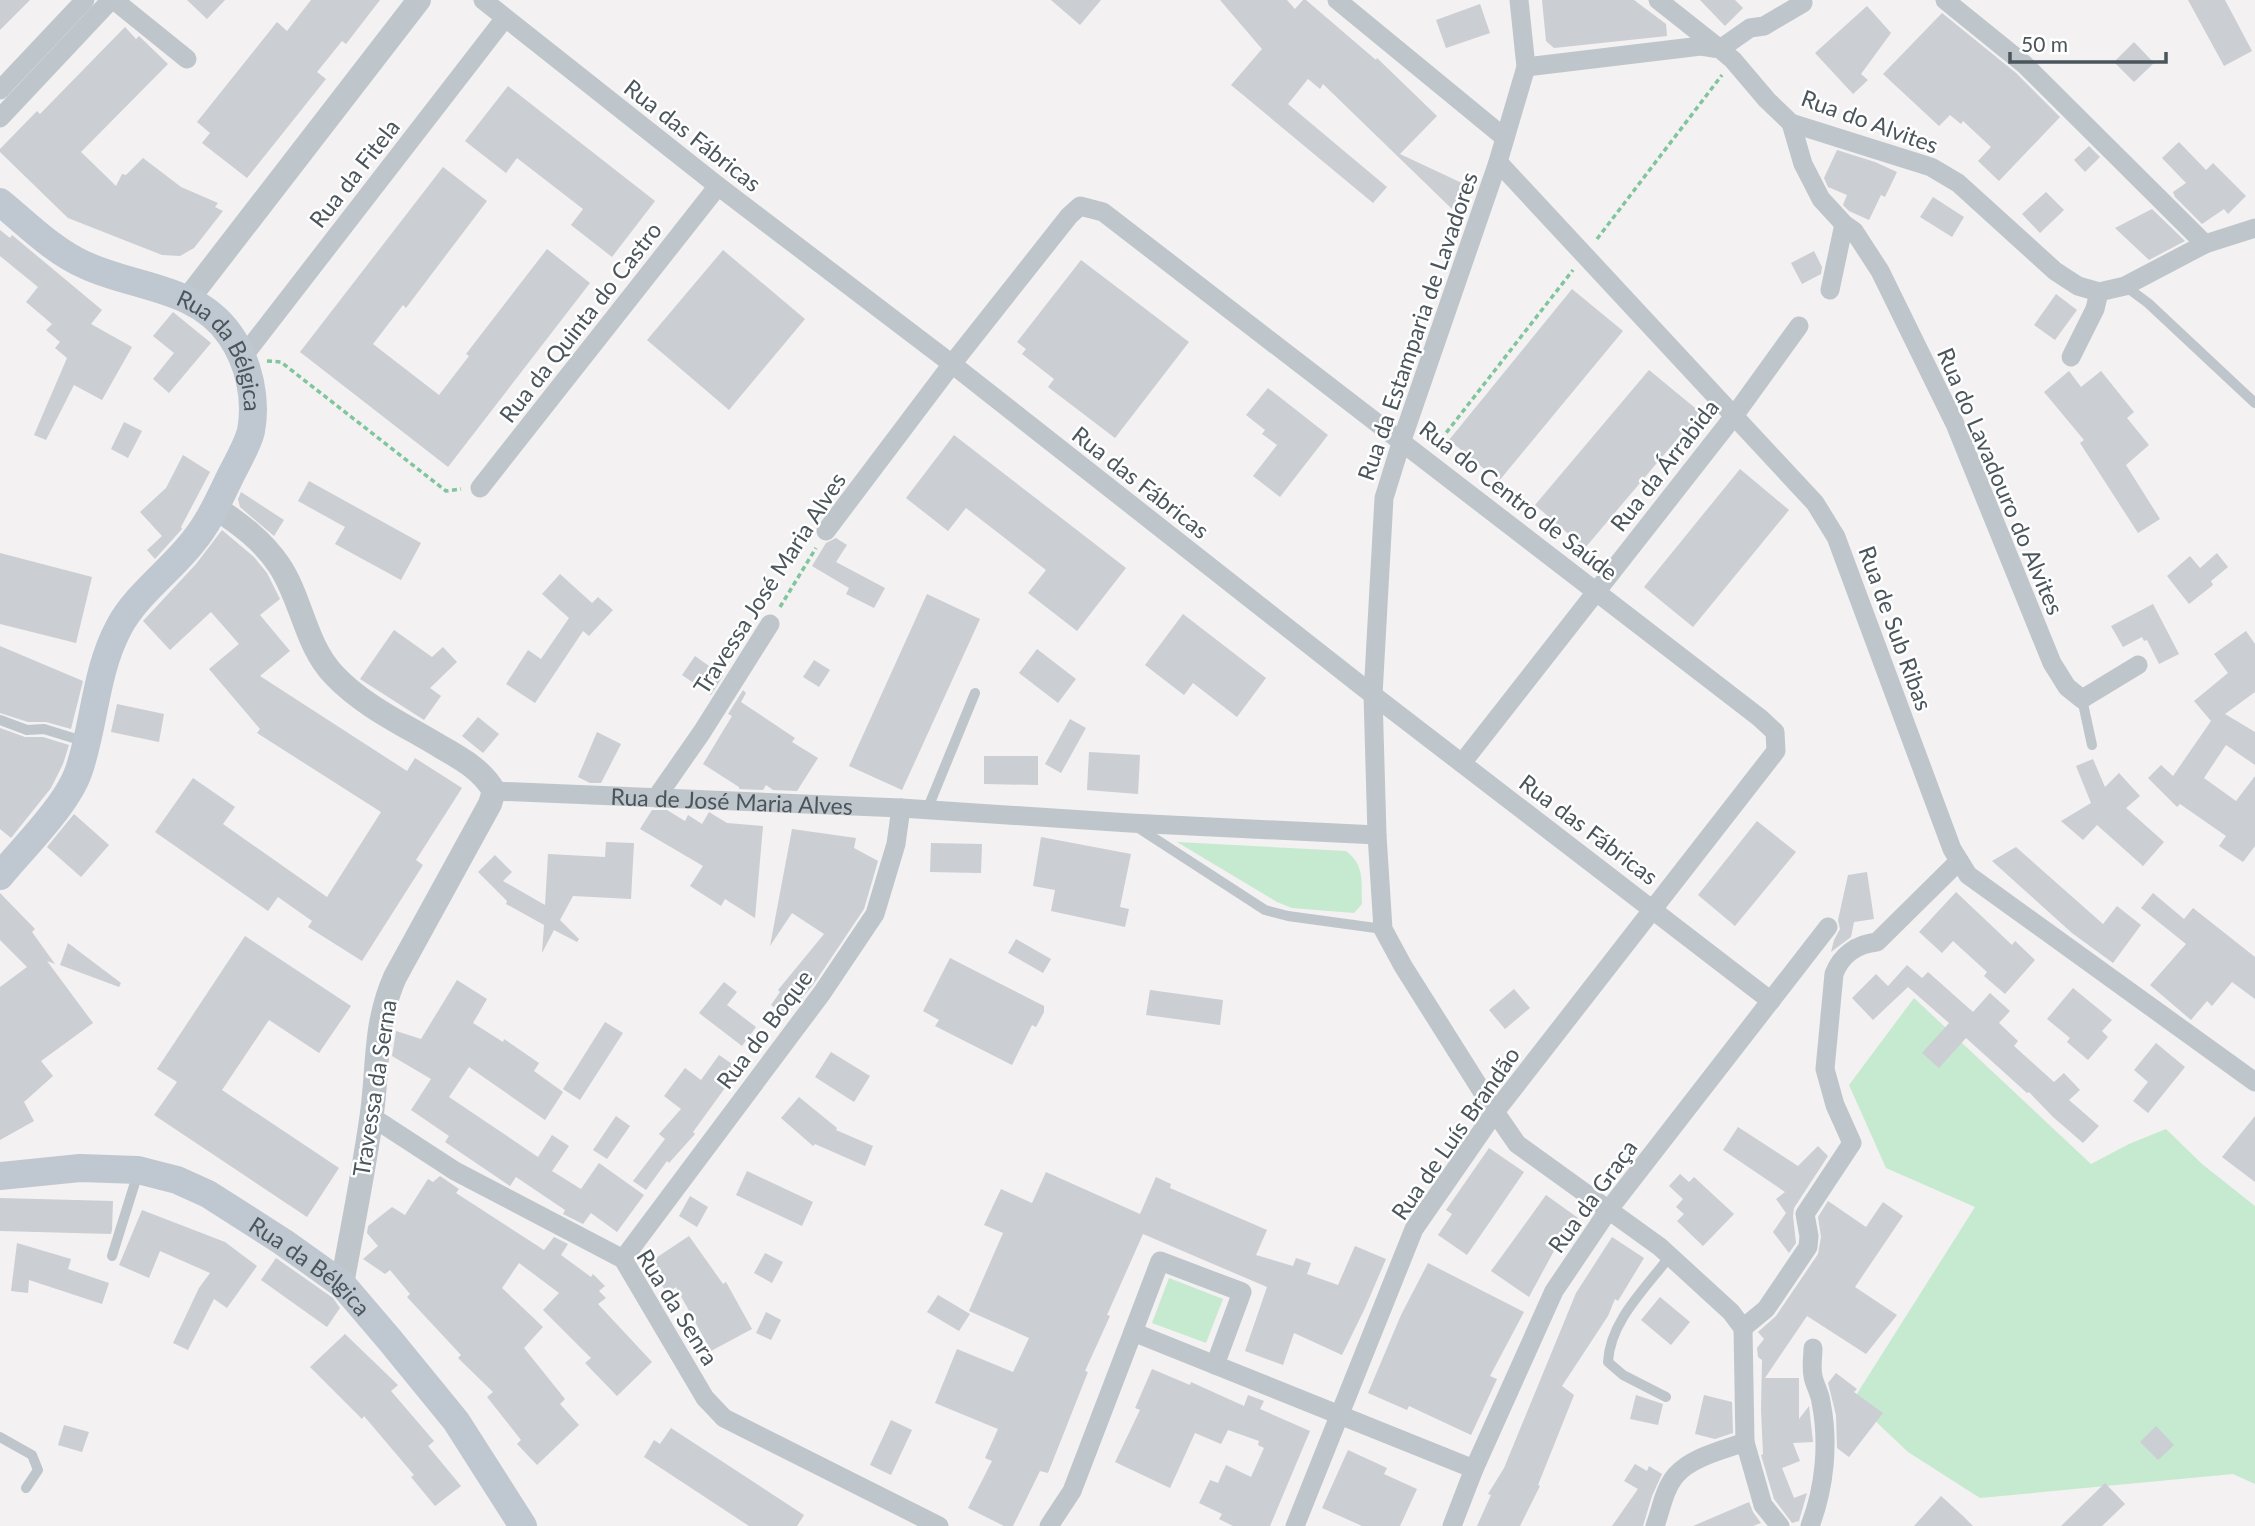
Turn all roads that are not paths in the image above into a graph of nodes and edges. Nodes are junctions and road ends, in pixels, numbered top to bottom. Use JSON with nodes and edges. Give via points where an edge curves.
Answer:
{"nodes":[{"id":1,"x":85,"y":0,"type":"edge"},
{"id":2,"x":112,"y":0,"type":"edge"},
{"id":3,"x":419,"y":0,"type":"edge"},
{"id":4,"x":482,"y":0,"type":"edge"},
{"id":5,"x":1337,"y":0,"type":"edge"},
{"id":6,"x":1518,"y":0,"type":"edge"},
{"id":7,"x":1658,"y":0,"type":"edge"},
{"id":8,"x":1945,"y":0,"type":"edge"},
{"id":9,"x":1803,"y":3,"type":"dead end"},
{"id":10,"x":505,"y":18,"type":"junction"},
{"id":11,"x":1720,"y":49,"type":"junction"},
{"id":12,"x":187,"y":59,"type":"dead end"},
{"id":13,"x":1526,"y":67,"type":"junction"},
{"id":14,"x":0,"y":90,"type":"edge"},
{"id":15,"x":0,"y":118,"type":"edge"},
{"id":16,"x":1791,"y":123,"type":"junction"},
{"id":17,"x":1505,"y":138,"type":"junction"},
{"id":18,"x":1498,"y":162,"type":"junction"},
{"id":19,"x":718,"y":186,"type":"junction"},
{"id":20,"x":0,"y":202,"type":"edge"},
{"id":21,"x":1844,"y":224,"type":"junction"},
{"id":22,"x":2255,"y":228,"type":"edge"},
{"id":23,"x":2205,"y":244,"type":"junction"},
{"id":24,"x":2124,"y":286,"type":"junction"},
{"id":25,"x":1830,"y":290,"type":"dead end"},
{"id":26,"x":2099,"y":292,"type":"junction"},
{"id":27,"x":188,"y":299,"type":"junction"},
{"id":28,"x":1799,"y":326,"type":"dead end"},
{"id":29,"x":2071,"y":357,"type":"dead end"},
{"id":30,"x":242,"y":358,"type":"junction"},
{"id":31,"x":952,"y":364,"type":"junction"},
{"id":32,"x":2255,"y":403,"type":"edge"},
{"id":33,"x":1734,"y":416,"type":"junction"},
{"id":34,"x":1402,"y":440,"type":"junction"},
{"id":35,"x":480,"y":488,"type":"road end"},
{"id":36,"x":216,"y":508,"type":"junction"},
{"id":37,"x":826,"y":531,"type":"road end"},
{"id":38,"x":1596,"y":591,"type":"junction"},
{"id":39,"x":770,"y":624,"type":"road end"},
{"id":40,"x":2138,"y":665,"type":"dead end"},
{"id":41,"x":975,"y":693,"type":"dead end"},
{"id":42,"x":1373,"y":695,"type":"junction"},
{"id":43,"x":2082,"y":699,"type":"junction"},
{"id":44,"x":0,"y":720,"type":"edge"},
{"id":45,"x":87,"y":742,"type":"junction"},
{"id":46,"x":2092,"y":745,"type":"dead end"},
{"id":47,"x":1462,"y":763,"type":"junction"},
{"id":48,"x":494,"y":791,"type":"junction"},
{"id":49,"x":656,"y":798,"type":"junction"},
{"id":50,"x":901,"y":808,"type":"junction"},
{"id":51,"x":927,"y":810,"type":"junction"},
{"id":52,"x":1130,"y":823,"type":"junction"},
{"id":53,"x":1377,"y":835,"type":"junction"},
{"id":54,"x":1959,"y":861,"type":"junction"},
{"id":55,"x":0,"y":876,"type":"edge"},
{"id":56,"x":1652,"y":909,"type":"junction"},
{"id":57,"x":1828,"y":928,"type":"dead end"},
{"id":58,"x":1383,"y":929,"type":"junction"},
{"id":59,"x":1771,"y":1001,"type":"junction"},
{"id":60,"x":2255,"y":1082,"type":"edge"},
{"id":61,"x":1495,"y":1112,"type":"junction"},
{"id":62,"x":372,"y":1116,"type":"junction"},
{"id":63,"x":138,"y":1170,"type":"junction"},
{"id":64,"x":0,"y":1176,"type":"edge"},
{"id":65,"x":1610,"y":1208,"type":"junction"},
{"id":66,"x":112,"y":1256,"type":"dead end"},
{"id":67,"x":1671,"y":1256,"type":"junction"},
{"id":68,"x":623,"y":1259,"type":"junction"},
{"id":69,"x":342,"y":1284,"type":"junction"},
{"id":70,"x":1743,"y":1328,"type":"junction"},
{"id":71,"x":1133,"y":1332,"type":"junction"},
{"id":72,"x":1813,"y":1348,"type":"dead end"},
{"id":73,"x":1215,"y":1365,"type":"junction"},
{"id":74,"x":1666,"y":1397,"type":"dead end"},
{"id":75,"x":1340,"y":1416,"type":"junction"},
{"id":76,"x":0,"y":1437,"type":"edge"},
{"id":77,"x":1745,"y":1442,"type":"junction"},
{"id":78,"x":1474,"y":1469,"type":"junction"},
{"id":79,"x":26,"y":1488,"type":"dead end"},
{"id":80,"x":916,"y":1521,"type":"edge"},
{"id":81,"x":523,"y":1526,"type":"edge"},
{"id":82,"x":939,"y":1526,"type":"edge"},
{"id":83,"x":1049,"y":1526,"type":"edge"},
{"id":84,"x":1295,"y":1526,"type":"edge"},
{"id":85,"x":1452,"y":1526,"type":"edge"},
{"id":86,"x":1655,"y":1526,"type":"edge"},
{"id":87,"x":1780,"y":1526,"type":"edge"},
{"id":88,"x":1810,"y":1526,"type":"edge"}],
"edges":[{"from":1,"to":14,"type":"street"},
{"from":2,"to":12,"type":"street"},
{"from":2,"to":15,"type":"street"},
{"from":3,"to":27,"type":"street"},
{"from":4,"to":10,"type":"street","name":"Rua das Fábricas"},
{"from":5,"to":17,"type":"street"},
{"from":6,"to":13,"type":"street","name":"Rua da Estamparia de Lavadores"},
{"from":7,"to":11,"type":"street","name":"Rua do Alvites"},
{"from":8,"to":23,"type":"street","via":[[2024,64]]},
{"from":9,"to":11,"type":"street","via":[[1764,26],[1750,28]]},
{"from":10,"to":19,"type":"street","name":"Rua das Fábricas"},
{"from":10,"to":30,"type":"street","name":"Rua da Fitela"},
{"from":11,"to":13,"type":"street","via":[[1701,47]]},
{"from":11,"to":16,"type":"street","name":"Rua do Alvites"},
{"from":13,"to":17,"type":"street","name":"Rua da Estamparia de Lavadores"},
{"from":16,"to":21,"type":"street","name":"Rua do Lavadouro do Alvites","via":[[1803,164],[1821,198]]},
{"from":16,"to":26,"type":"street","name":"Rua do Alvites","via":[[1931,167],[1958,183],[2055,271],[2078,286]]},
{"from":17,"to":18,"type":"street","name":"Rua da Estamparia de Lavadores"},
{"from":18,"to":33,"type":"street","name":"Rua de Sub Ribas"},
{"from":18,"to":34,"type":"street","name":"Rua da Estamparia de Lavadores"},
{"from":19,"to":31,"type":"street","name":"Rua das Fábricas"},
{"from":19,"to":35,"type":"street","name":"Rua da Quinta do Castro"},
{"from":20,"to":27,"type":"main road","name":"Rua da Bélgica","via":[[55,248],[84,265]]},
{"from":21,"to":25,"type":"street"},
{"from":21,"to":43,"type":"street","name":"Rua do Lavadouro do Alvites","via":[[1854,231],[1880,271],[1955,424],[2052,663],[2067,687]]},
{"from":22,"to":23,"type":"street"},
{"from":23,"to":24,"type":"street"},
{"from":24,"to":26,"type":"street"},
{"from":24,"to":32,"type":"lane"},
{"from":26,"to":29,"type":"street"},
{"from":27,"to":30,"type":"main road","name":"Rua da Bélgica","via":[[215,317]]},
{"from":28,"to":33,"type":"street","name":"Rua da Árrabida"},
{"from":30,"to":36,"type":"main road","name":"Rua da Bélgica","via":[[252,387],[250,433]]},
{"from":31,"to":34,"type":"street","name":"Rua do Centro de Saúde","via":[[1080,206],[1103,212]]},
{"from":31,"to":37,"type":"street","name":"Travessa José Maria Alves"},
{"from":31,"to":42,"type":"street","name":"Rua das Fábricas"},
{"from":33,"to":38,"type":"street","name":"Rua da Árrabida"},
{"from":33,"to":54,"type":"street","name":"Rua de Sub Ribas","via":[[1815,503],[1836,537]]},
{"from":34,"to":38,"type":"street","name":"Rua do Centro de Saúde"},
{"from":34,"to":42,"type":"street","name":"Rua da Estamparia de Lavadores","via":[[1384,498]]},
{"from":36,"to":45,"type":"main road","name":"Rua da Bélgica","via":[[120,625],[102,667]]},
{"from":36,"to":48,"type":"street","via":[[240,523],[280,566],[317,652],[332,674],[355,694],[486,777]]},
{"from":38,"to":47,"type":"street","name":"Rua da Árrabida"},
{"from":38,"to":56,"type":"street","name":"Rua do Centro de Saúde","via":[[1775,732],[1776,751]]},
{"from":39,"to":49,"type":"street","name":"Travessa José Maria Alves"},
{"from":40,"to":43,"type":"street"},
{"from":41,"to":51,"type":"lane"},
{"from":42,"to":47,"type":"street","name":"Rua das Fábricas"},
{"from":42,"to":53,"type":"street","name":"Rua da Estamparia de Lavadores"},
{"from":43,"to":46,"type":"lane"},
{"from":44,"to":45,"type":"lane"},
{"from":45,"to":55,"type":"main road","name":"Rua da Bélgica","via":[[79,773],[64,799]]},
{"from":47,"to":56,"type":"street","name":"Rua das Fábricas"},
{"from":48,"to":49,"type":"street","name":"Rua de José Maria Alves"},
{"from":48,"to":62,"type":"street","name":"Travessa da Serna","via":[[384,1001],[374,1063]]},
{"from":49,"to":50,"type":"street","name":"Rua de José Maria Alves"},
{"from":50,"to":51,"type":"street","name":"Rua de José Maria Alves"},
{"from":50,"to":68,"type":"street","name":"Rua do Boque","via":[[896,844],[875,914],[822,993]]},
{"from":51,"to":52,"type":"street","name":"Rua de José Maria Alves"},
{"from":52,"to":53,"type":"street","name":"Rua de José Maria Alves"},
{"from":52,"to":58,"type":"lane","via":[[1265,910]]},
{"from":53,"to":58,"type":"street","name":"Rua da Estamparia de Lavadores"},
{"from":54,"to":60,"type":"street","name":"Rua de Sub Ribas","via":[[1968,875]]},
{"from":54,"to":70,"type":"street","via":[[1877,942],[1862,944],[1839,959],[1825,1069],[1852,1143],[1805,1214],[1808,1247],[1766,1309]]},
{"from":56,"to":59,"type":"street","name":"Rua das Fábricas"},
{"from":56,"to":61,"type":"street","name":"Rua de Luís Brandão"},
{"from":57,"to":59,"type":"street","name":"Rua da Graça"},
{"from":58,"to":61,"type":"street","name":"Rua da Estamparia de Lavadores"},
{"from":59,"to":65,"type":"street","name":"Rua da Graça"},
{"from":61,"to":65,"type":"street","name":"Rua da Estamparia de Lavadores","via":[[1517,1144]]},
{"from":61,"to":75,"type":"street","name":"Rua de Luís Brandão","via":[[1414,1229]]},
{"from":62,"to":68,"type":"street","name":"Rua da Senra","via":[[456,1171]]},
{"from":62,"to":69,"type":"street","name":"Travessa da Serna"},
{"from":63,"to":64,"type":"main road","name":"Rua da Bélgica","via":[[80,1168]]},
{"from":63,"to":66,"type":"lane"},
{"from":63,"to":69,"type":"main road","name":"Rua da Bélgica","via":[[208,1194]]},
{"from":65,"to":67,"type":"street","name":"Rua da Estamparia de Lavadores"},
{"from":65,"to":78,"type":"street","name":"Rua da Graça","via":[[1554,1291]]},
{"from":67,"to":70,"type":"street","name":"Rua da Estamparia de Lavadores"},
{"from":67,"to":74,"type":"lane","via":[[1621,1320],[1609,1346],[1608,1362]]},
{"from":68,"to":80,"type":"street","name":"Rua da Senra","via":[[705,1398],[724,1418]]},
{"from":69,"to":81,"type":"main road","name":"Rua da Bélgica","via":[[456,1421]]},
{"from":70,"to":77,"type":"street"},
{"from":71,"to":73,"type":"street"},
{"from":71,"to":73,"type":"street","via":[[1160,1261],[1241,1292]]},
{"from":71,"to":83,"type":"street","via":[[1072,1491]]},
{"from":72,"to":88,"type":"street","via":[[1812,1376],[1821,1400],[1825,1435],[1817,1508]]},
{"from":73,"to":75,"type":"street"},
{"from":75,"to":78,"type":"street"},
{"from":75,"to":84,"type":"street","name":"Rua de Luís Brandão"},
{"from":76,"to":79,"type":"lane","via":[[32,1455],[38,1471]]},
{"from":77,"to":86,"type":"street","via":[[1692,1463],[1676,1475]]},
{"from":77,"to":87,"type":"street","via":[[1763,1505]]},
{"from":78,"to":85,"type":"street","name":"Rua da Graça"},
{"from":80,"to":82,"type":"street","name":"Rua da Senra"}]}
